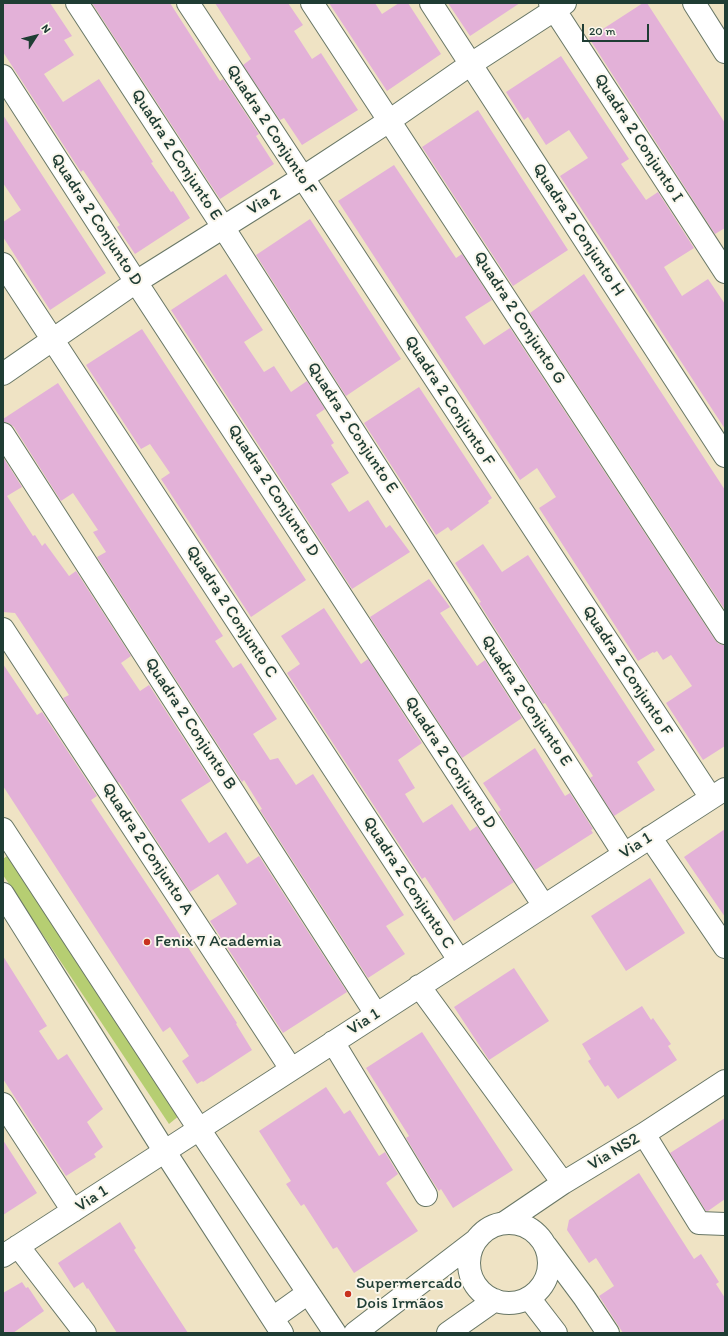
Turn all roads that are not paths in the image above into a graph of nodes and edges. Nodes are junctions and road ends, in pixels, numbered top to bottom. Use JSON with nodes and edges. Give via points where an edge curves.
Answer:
{"nodes":[{"id":1,"x":77,"y":3,"type":"edge"},
{"id":2,"x":188,"y":3,"type":"edge"},
{"id":3,"x":312,"y":3,"type":"edge"},
{"id":4,"x":431,"y":3,"type":"edge"},
{"id":5,"x":694,"y":3,"type":"edge"},
{"id":6,"x":557,"y":5,"type":"edge"},
{"id":7,"x":725,"y":52,"type":"edge"},
{"id":8,"x":470,"y":64,"type":"junction"},
{"id":9,"x":3,"y":76,"type":"edge"},
{"id":10,"x":389,"y":121,"type":"junction"},
{"id":11,"x":302,"y":178,"type":"junction"},
{"id":12,"x":223,"y":227,"type":"junction"},
{"id":13,"x":3,"y":264,"type":"edge"},
{"id":14,"x":725,"y":272,"type":"edge"},
{"id":15,"x":136,"y":282,"type":"junction"},
{"id":16,"x":53,"y":340,"type":"junction"},
{"id":17,"x":3,"y":374,"type":"edge"},
{"id":18,"x":3,"y":434,"type":"edge"},
{"id":19,"x":725,"y":456,"type":"edge"},
{"id":20,"x":3,"y":629,"type":"edge"},
{"id":21,"x":725,"y":633,"type":"edge"},
{"id":22,"x":718,"y":794,"type":"edge"},
{"id":23,"x":5,"y":835,"type":"edge"},
{"id":24,"x":650,"y":837,"type":"junction"},
{"id":25,"x":624,"y":854,"type":"junction"},
{"id":26,"x":3,"y":894,"type":"edge"},
{"id":27,"x":544,"y":906,"type":"junction"},
{"id":28,"x":725,"y":947,"type":"edge"},
{"id":29,"x":459,"y":960,"type":"junction"},
{"id":30,"x":419,"y":986,"type":"junction"},
{"id":31,"x":376,"y":1014,"type":"junction"},
{"id":32,"x":333,"y":1042,"type":"junction"},
{"id":33,"x":291,"y":1069,"type":"junction"},
{"id":34,"x":725,"y":1081,"type":"edge"},
{"id":35,"x":3,"y":1104,"type":"edge"},
{"id":36,"x":199,"y":1129,"type":"junction"},
{"id":37,"x":644,"y":1134,"type":"junction"},
{"id":38,"x":165,"y":1152,"type":"junction"},
{"id":39,"x":563,"y":1183,"type":"junction"},
{"id":40,"x":426,"y":1195,"type":"dead end"},
{"id":41,"x":73,"y":1211,"type":"junction"},
{"id":42,"x":504,"y":1223,"type":"junction"},
{"id":43,"x":725,"y":1224,"type":"edge"},
{"id":44,"x":541,"y":1239,"type":"junction"},
{"id":45,"x":476,"y":1241,"type":"junction"},
{"id":46,"x":11,"y":1251,"type":"edge"},
{"id":47,"x":308,"y":1293,"type":"junction"},
{"id":48,"x":529,"y":1298,"type":"junction"},
{"id":49,"x":494,"y":1300,"type":"junction"},
{"id":50,"x":277,"y":1326,"type":"edge"},
{"id":51,"x":84,"y":1333,"type":"edge"},
{"id":52,"x":335,"y":1333,"type":"edge"},
{"id":53,"x":355,"y":1333,"type":"edge"},
{"id":54,"x":448,"y":1333,"type":"edge"},
{"id":55,"x":556,"y":1333,"type":"edge"},
{"id":56,"x":608,"y":1333,"type":"edge"}],
"edges":[{"from":1,"to":12,"type":"street","name":"Quadra 2 Conjunto E"},
{"from":2,"to":11,"type":"street","name":"Quadra 2 Conjunto F"},
{"from":3,"to":10,"type":"street","name":"Quadra 2 Conjunto G"},
{"from":4,"to":8,"type":"street","name":"Quadra 2 Conjunto H"},
{"from":5,"to":7,"type":"street"},
{"from":6,"to":8,"type":"street","name":"Via 2"},
{"from":6,"to":14,"type":"street","name":"Quadra 2 Conjunto I"},
{"from":8,"to":10,"type":"street","name":"Via 2"},
{"from":8,"to":19,"type":"street","name":"Quadra 2 Conjunto H"},
{"from":9,"to":15,"type":"street","name":"Quadra 2 Conjunto D"},
{"from":10,"to":11,"type":"street","name":"Via 2"},
{"from":10,"to":21,"type":"street","name":"Quadra 2 Conjunto G"},
{"from":11,"to":12,"type":"street","name":"Via 2"},
{"from":11,"to":22,"type":"street","name":"Quadra 2 Conjunto F"},
{"from":12,"to":15,"type":"street","name":"Via 2"},
{"from":12,"to":25,"type":"street","name":"Quadra 2 Conjunto E"},
{"from":13,"to":16,"type":"street","name":"Quadra 2 Conjunto C"},
{"from":15,"to":16,"type":"street","name":"Via 2"},
{"from":15,"to":27,"type":"street","name":"Quadra 2 Conjunto D"},
{"from":16,"to":17,"type":"street","name":"Via 2"},
{"from":16,"to":29,"type":"street","name":"Quadra 2 Conjunto C"},
{"from":18,"to":31,"type":"street","name":"Quadra 2 Conjunto B"},
{"from":20,"to":33,"type":"street","name":"Quadra 2 Conjunto A"},
{"from":22,"to":24,"type":"street","name":"Via 1"},
{"from":23,"to":36,"type":"street"},
{"from":24,"to":25,"type":"street","name":"Via 1"},
{"from":24,"to":28,"type":"street"},
{"from":25,"to":27,"type":"street","name":"Via 1"},
{"from":26,"to":38,"type":"street"},
{"from":27,"to":29,"type":"street","name":"Via 1"},
{"from":29,"to":30,"type":"street","name":"Via 1"},
{"from":30,"to":31,"type":"street","name":"Via 1"},
{"from":30,"to":39,"type":"street"},
{"from":31,"to":32,"type":"street","name":"Via 1"},
{"from":32,"to":33,"type":"street","name":"Via 1"},
{"from":32,"to":40,"type":"street"},
{"from":33,"to":36,"type":"street","name":"Via 1"},
{"from":34,"to":37,"type":"street","name":"Via NS2"},
{"from":35,"to":41,"type":"street"},
{"from":36,"to":38,"type":"street","name":"Via 1"},
{"from":36,"to":47,"type":"street"},
{"from":37,"to":39,"type":"street","name":"Via NS2"},
{"from":37,"to":43,"type":"street","via":[[699,1223]]},
{"from":38,"to":41,"type":"street","name":"Via 1"},
{"from":38,"to":50,"type":"street"},
{"from":39,"to":42,"type":"street","name":"Via NS2"},
{"from":41,"to":46,"type":"street","name":"Via 1"},
{"from":42,"to":44,"type":"street","via":[[518,1224],[531,1229]]},
{"from":42,"to":45,"type":"street","via":[[488,1229]]},
{"from":44,"to":48,"type":"street","via":[[548,1254],[548,1272],[541,1287]]},
{"from":44,"to":56,"type":"street"},
{"from":45,"to":49,"type":"street","via":[[470,1253],[470,1268],[482,1292]]},
{"from":45,"to":53,"type":"street"},
{"from":46,"to":51,"type":"street"},
{"from":47,"to":50,"type":"street"},
{"from":47,"to":52,"type":"street"},
{"from":48,"to":49,"type":"street","via":[[512,1303]]},
{"from":48,"to":55,"type":"street"},
{"from":49,"to":54,"type":"street"}]}
